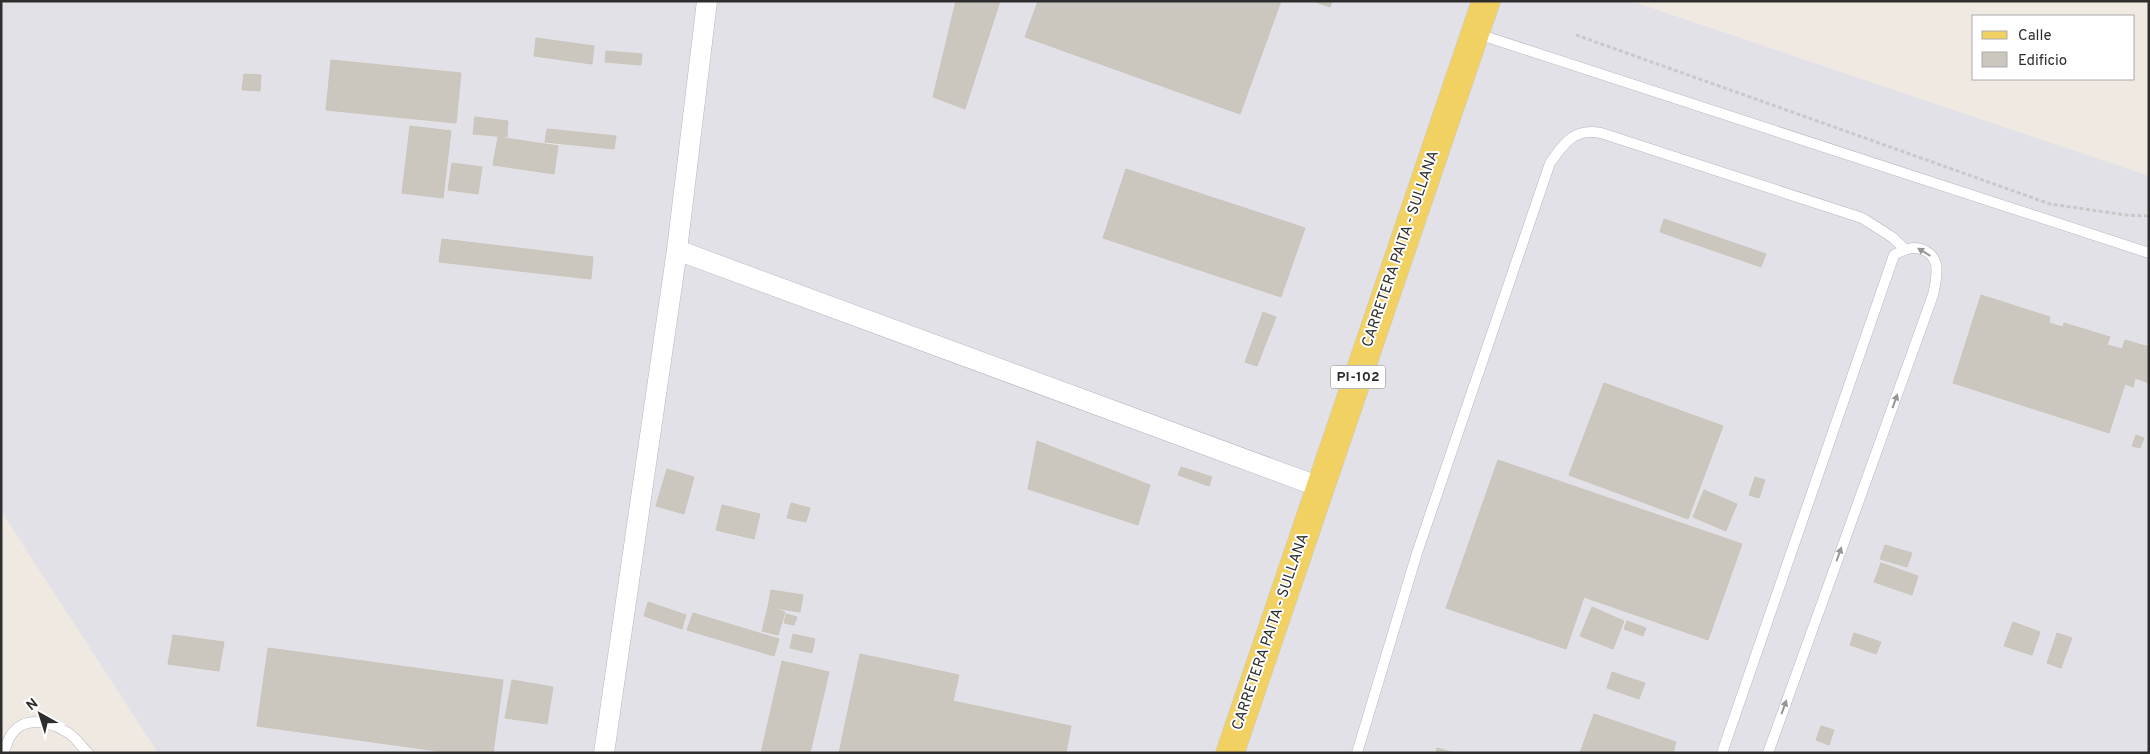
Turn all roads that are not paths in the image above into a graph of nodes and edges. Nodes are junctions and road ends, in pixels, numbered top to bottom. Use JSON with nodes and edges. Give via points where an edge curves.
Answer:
{"nodes":[{"id":1,"x":707,"y":1,"type":"edge"},
{"id":2,"x":1486,"y":1,"type":"edge"},
{"id":3,"x":1476,"y":33,"type":"junction"},
{"id":4,"x":1904,"y":249,"type":"junction"},
{"id":5,"x":678,"y":250,"type":"junction"},
{"id":6,"x":2149,"y":253,"type":"edge"},
{"id":7,"x":1320,"y":487,"type":"junction"},
{"id":8,"x":3,"y":753,"type":"edge"},
{"id":9,"x":88,"y":753,"type":"edge"},
{"id":10,"x":604,"y":753,"type":"edge"},
{"id":11,"x":1230,"y":753,"type":"edge"},
{"id":12,"x":1357,"y":753,"type":"edge"},
{"id":13,"x":1722,"y":753,"type":"edge"},
{"id":14,"x":1768,"y":753,"type":"edge"}],
"edges":[{"from":1,"to":5,"type":"street"},
{"from":2,"to":3,"type":"main road","name":"CARRETERA PAITA - SULLANA","number":"PI-102"},
{"from":3,"to":6,"type":"lane"},
{"from":3,"to":7,"type":"main road","name":"CARRETERA PAITA - SULLANA","number":"PI-102"},
{"from":4,"to":12,"type":"lane","via":[[1892,237],[1862,218],[1601,133],[1588,130],[1563,144],[1550,163],[1427,525]]},
{"from":4,"to":13,"type":"lane","via":[[1894,255]]},
{"from":14,"to":4,"type":"lane","one_way":true,"via":[[1933,295],[1936,261],[1928,252],[1918,248]]},
{"from":5,"to":7,"type":"street"},
{"from":5,"to":10,"type":"street"},
{"from":7,"to":11,"type":"main road","name":"CARRETERA PAITA - SULLANA","number":"PI-102"},
{"from":8,"to":9,"type":"lane","via":[[11,735],[19,727],[32,722],[43,722],[67,731]]}]}
